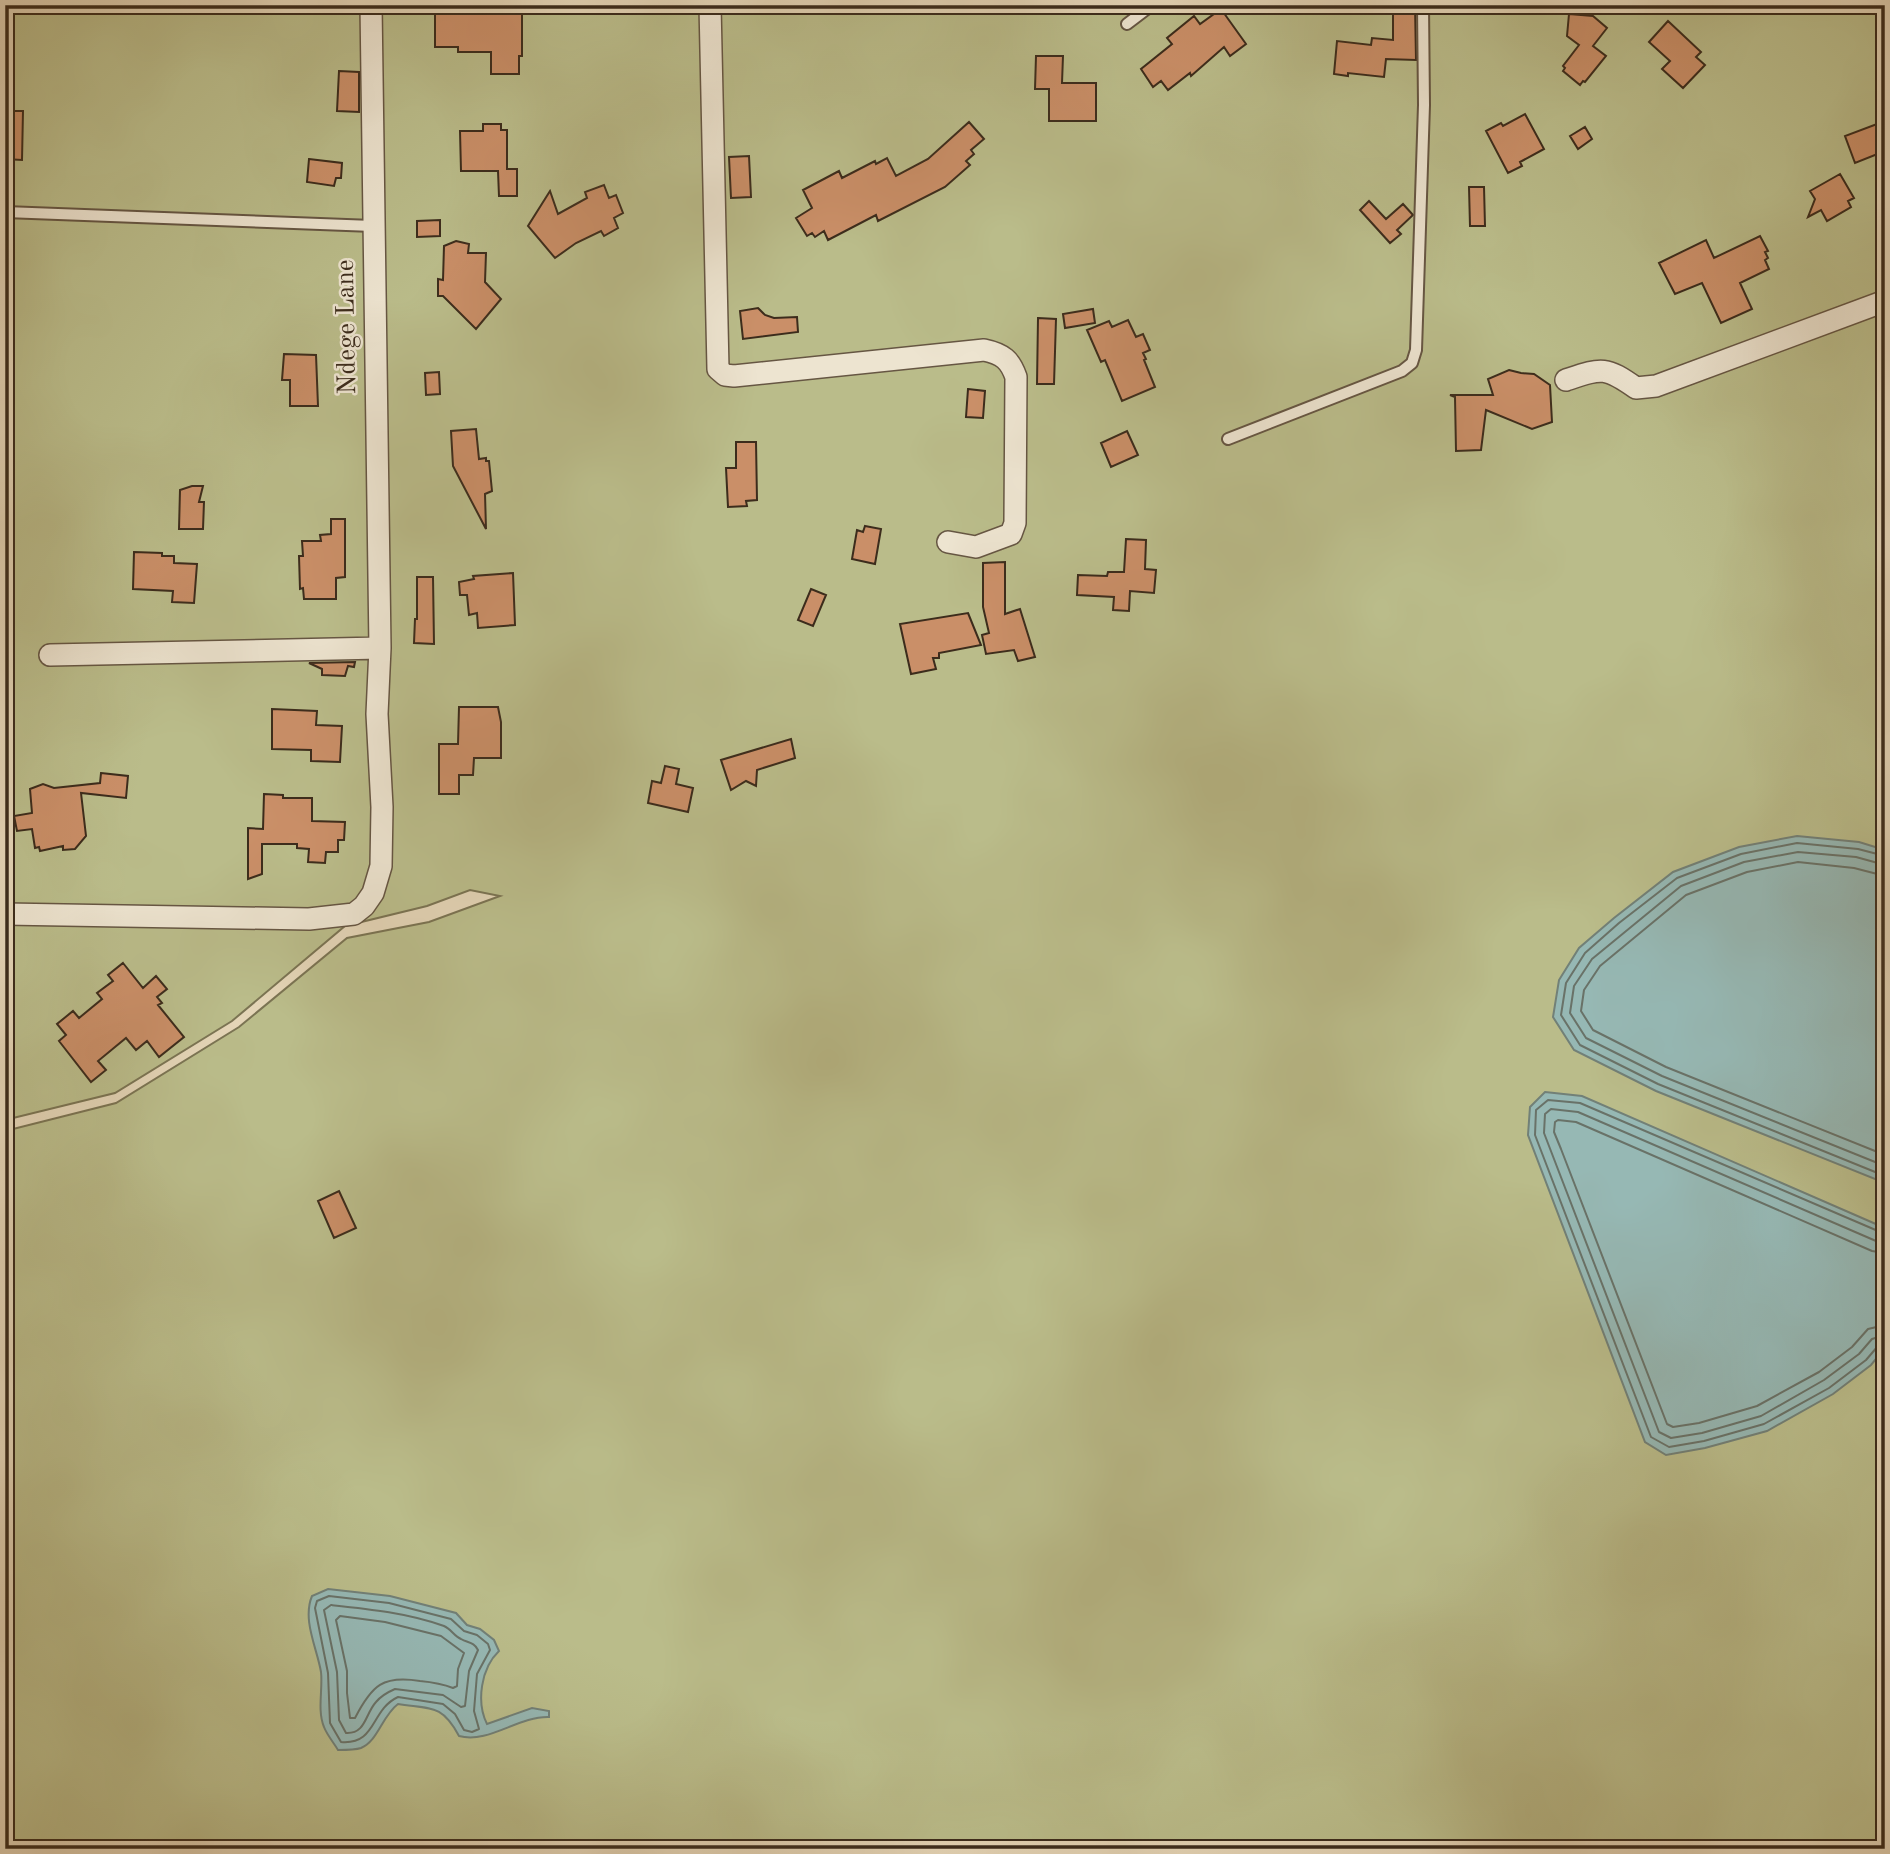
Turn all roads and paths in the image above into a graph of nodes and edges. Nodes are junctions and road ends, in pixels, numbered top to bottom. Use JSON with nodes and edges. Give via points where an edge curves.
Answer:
{"nodes":[{"id":1,"x":371,"y":5,"type":"edge"},
{"id":2,"x":710,"y":5,"type":"edge"},
{"id":3,"x":1152,"y":5,"type":"edge"},
{"id":4,"x":1423,"y":5,"type":"edge"},
{"id":5,"x":1127,"y":24,"type":"dead end"},
{"id":6,"x":5,"y":212,"type":"edge"},
{"id":7,"x":373,"y":226,"type":"junction"},
{"id":8,"x":1885,"y":301,"type":"edge"},
{"id":9,"x":1566,"y":380,"type":"dead end"},
{"id":10,"x":1228,"y":439,"type":"dead end"},
{"id":11,"x":948,"y":542,"type":"dead end"},
{"id":12,"x":380,"y":648,"type":"junction"},
{"id":13,"x":50,"y":655,"type":"dead end"},
{"id":14,"x":5,"y":914,"type":"edge"}],
"edges":[{"from":1,"to":7,"type":"street","name":"Ndege Lane"},
{"from":2,"to":11,"type":"street","via":[[718,369],[734,376],[984,350],[1010,361],[1016,377],[1015,523],[1011,534],[976,547]]},
{"from":3,"to":5,"type":"lane"},
{"from":4,"to":10,"type":"lane","via":[[1419,269],[1412,363],[1402,371]]},
{"from":6,"to":7,"type":"lane"},
{"from":7,"to":12,"type":"street","name":"Ndege Lane"},
{"from":8,"to":9,"type":"street","via":[[1656,386],[1636,388],[1613,372],[1595,370]]},
{"from":12,"to":13,"type":"street"},
{"from":12,"to":14,"type":"street","name":"Ndege Lane","via":[[377,714],[382,866],[373,893],[354,914],[309,919]]}]}
